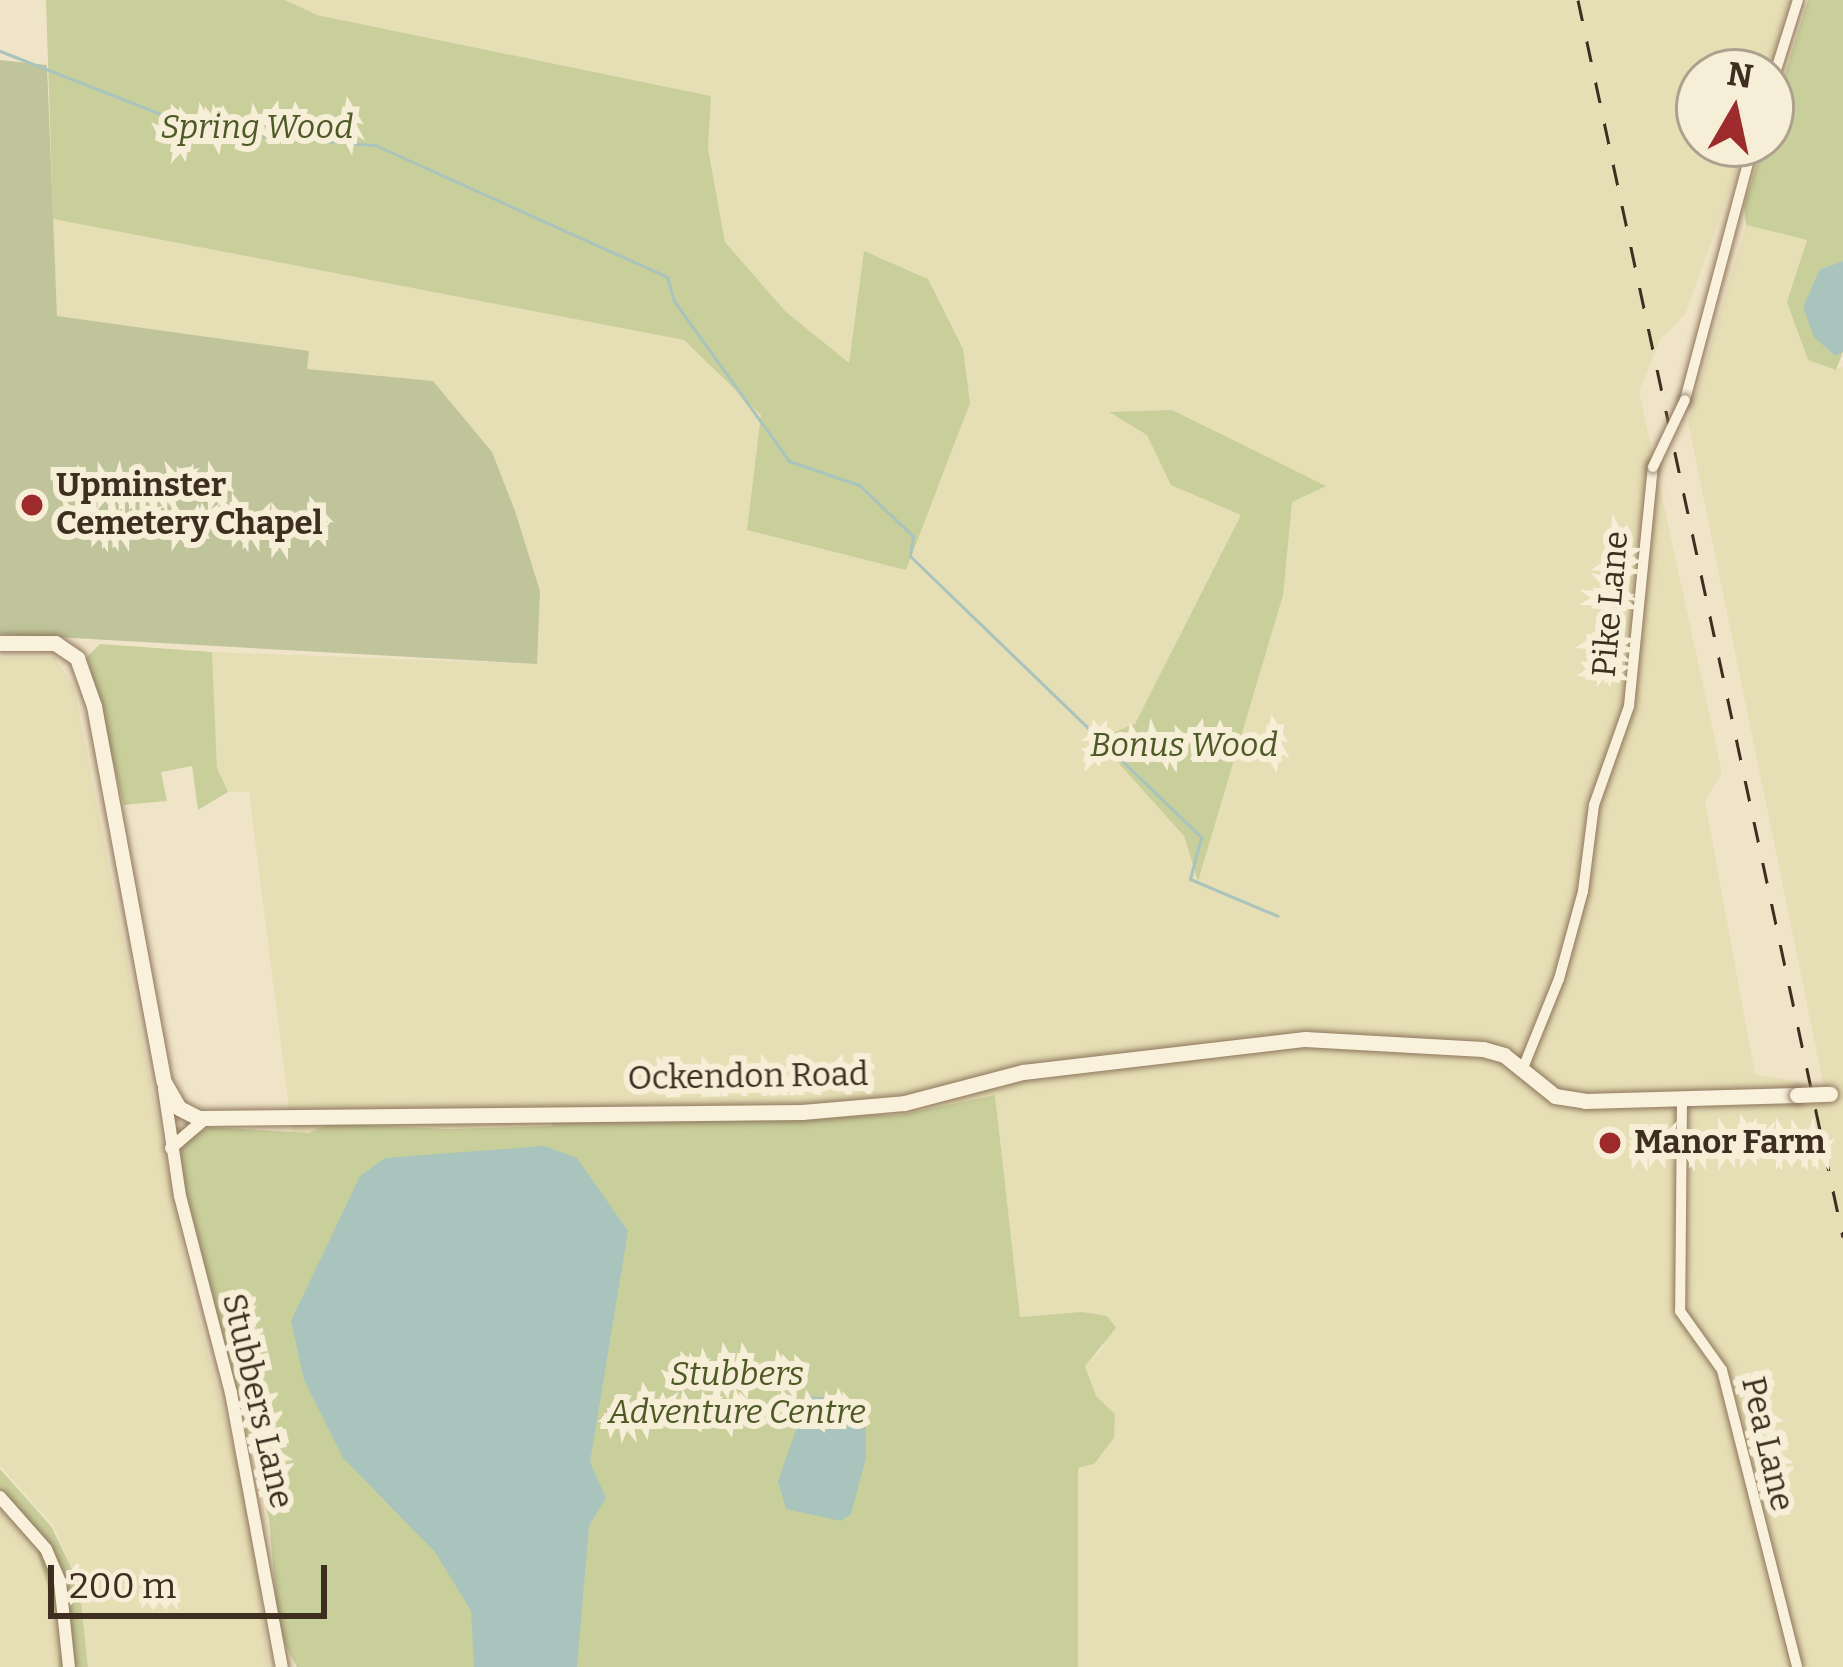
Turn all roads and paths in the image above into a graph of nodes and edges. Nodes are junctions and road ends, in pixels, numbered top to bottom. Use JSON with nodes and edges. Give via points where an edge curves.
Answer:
{"nodes":[{"id":1,"x":1798,"y":0,"type":"edge"},
{"id":2,"x":1783,"y":48,"type":"edge"},
{"id":3,"x":1747,"y":168,"type":"edge"},
{"id":4,"x":0,"y":643,"type":"edge"},
{"id":5,"x":1522,"y":1068,"type":"junction"},
{"id":6,"x":164,"y":1082,"type":"junction"},
{"id":7,"x":1836,"y":1094,"type":"edge"},
{"id":8,"x":1682,"y":1099,"type":"junction"},
{"id":9,"x":205,"y":1119,"type":"junction"},
{"id":10,"x":171,"y":1148,"type":"junction"},
{"id":11,"x":0,"y":1497,"type":"edge"},
{"id":12,"x":69,"y":1667,"type":"edge"},
{"id":13,"x":282,"y":1667,"type":"edge"},
{"id":14,"x":1797,"y":1667,"type":"edge"}],
"edges":[{"from":1,"to":2,"type":"street"},
{"from":3,"to":5,"type":"street","name":"Pike Lane","bridge":true,"via":[[1685,400],[1653,467],[1629,706],[1594,805],[1559,979]]},
{"from":4,"to":6,"type":"main road","via":[[55,643],[77,658],[94,706]]},
{"from":5,"to":8,"type":"main road","name":"Ockendon Road","via":[[1538,1086],[1570,1099]]},
{"from":5,"to":9,"type":"main road","name":"Ockendon Road","via":[[1483,1049],[1266,1040],[1023,1072],[904,1103],[802,1112]]},
{"from":6,"to":9,"type":"main road","via":[[179,1108]]},
{"from":6,"to":10,"type":"street","name":"Stubbers Lane"},
{"from":7,"to":8,"type":"main road","name":"Ockendon Road","bridge":true},
{"from":8,"to":14,"type":"street","name":"Pea Lane","via":[[1680,1311],[1722,1370]]},
{"from":9,"to":10,"type":"street"},
{"from":10,"to":13,"type":"street","name":"Stubbers Lane","via":[[250,1484],[259,1575]]},
{"from":11,"to":12,"type":"street","via":[[46,1549],[60,1582]]}]}
